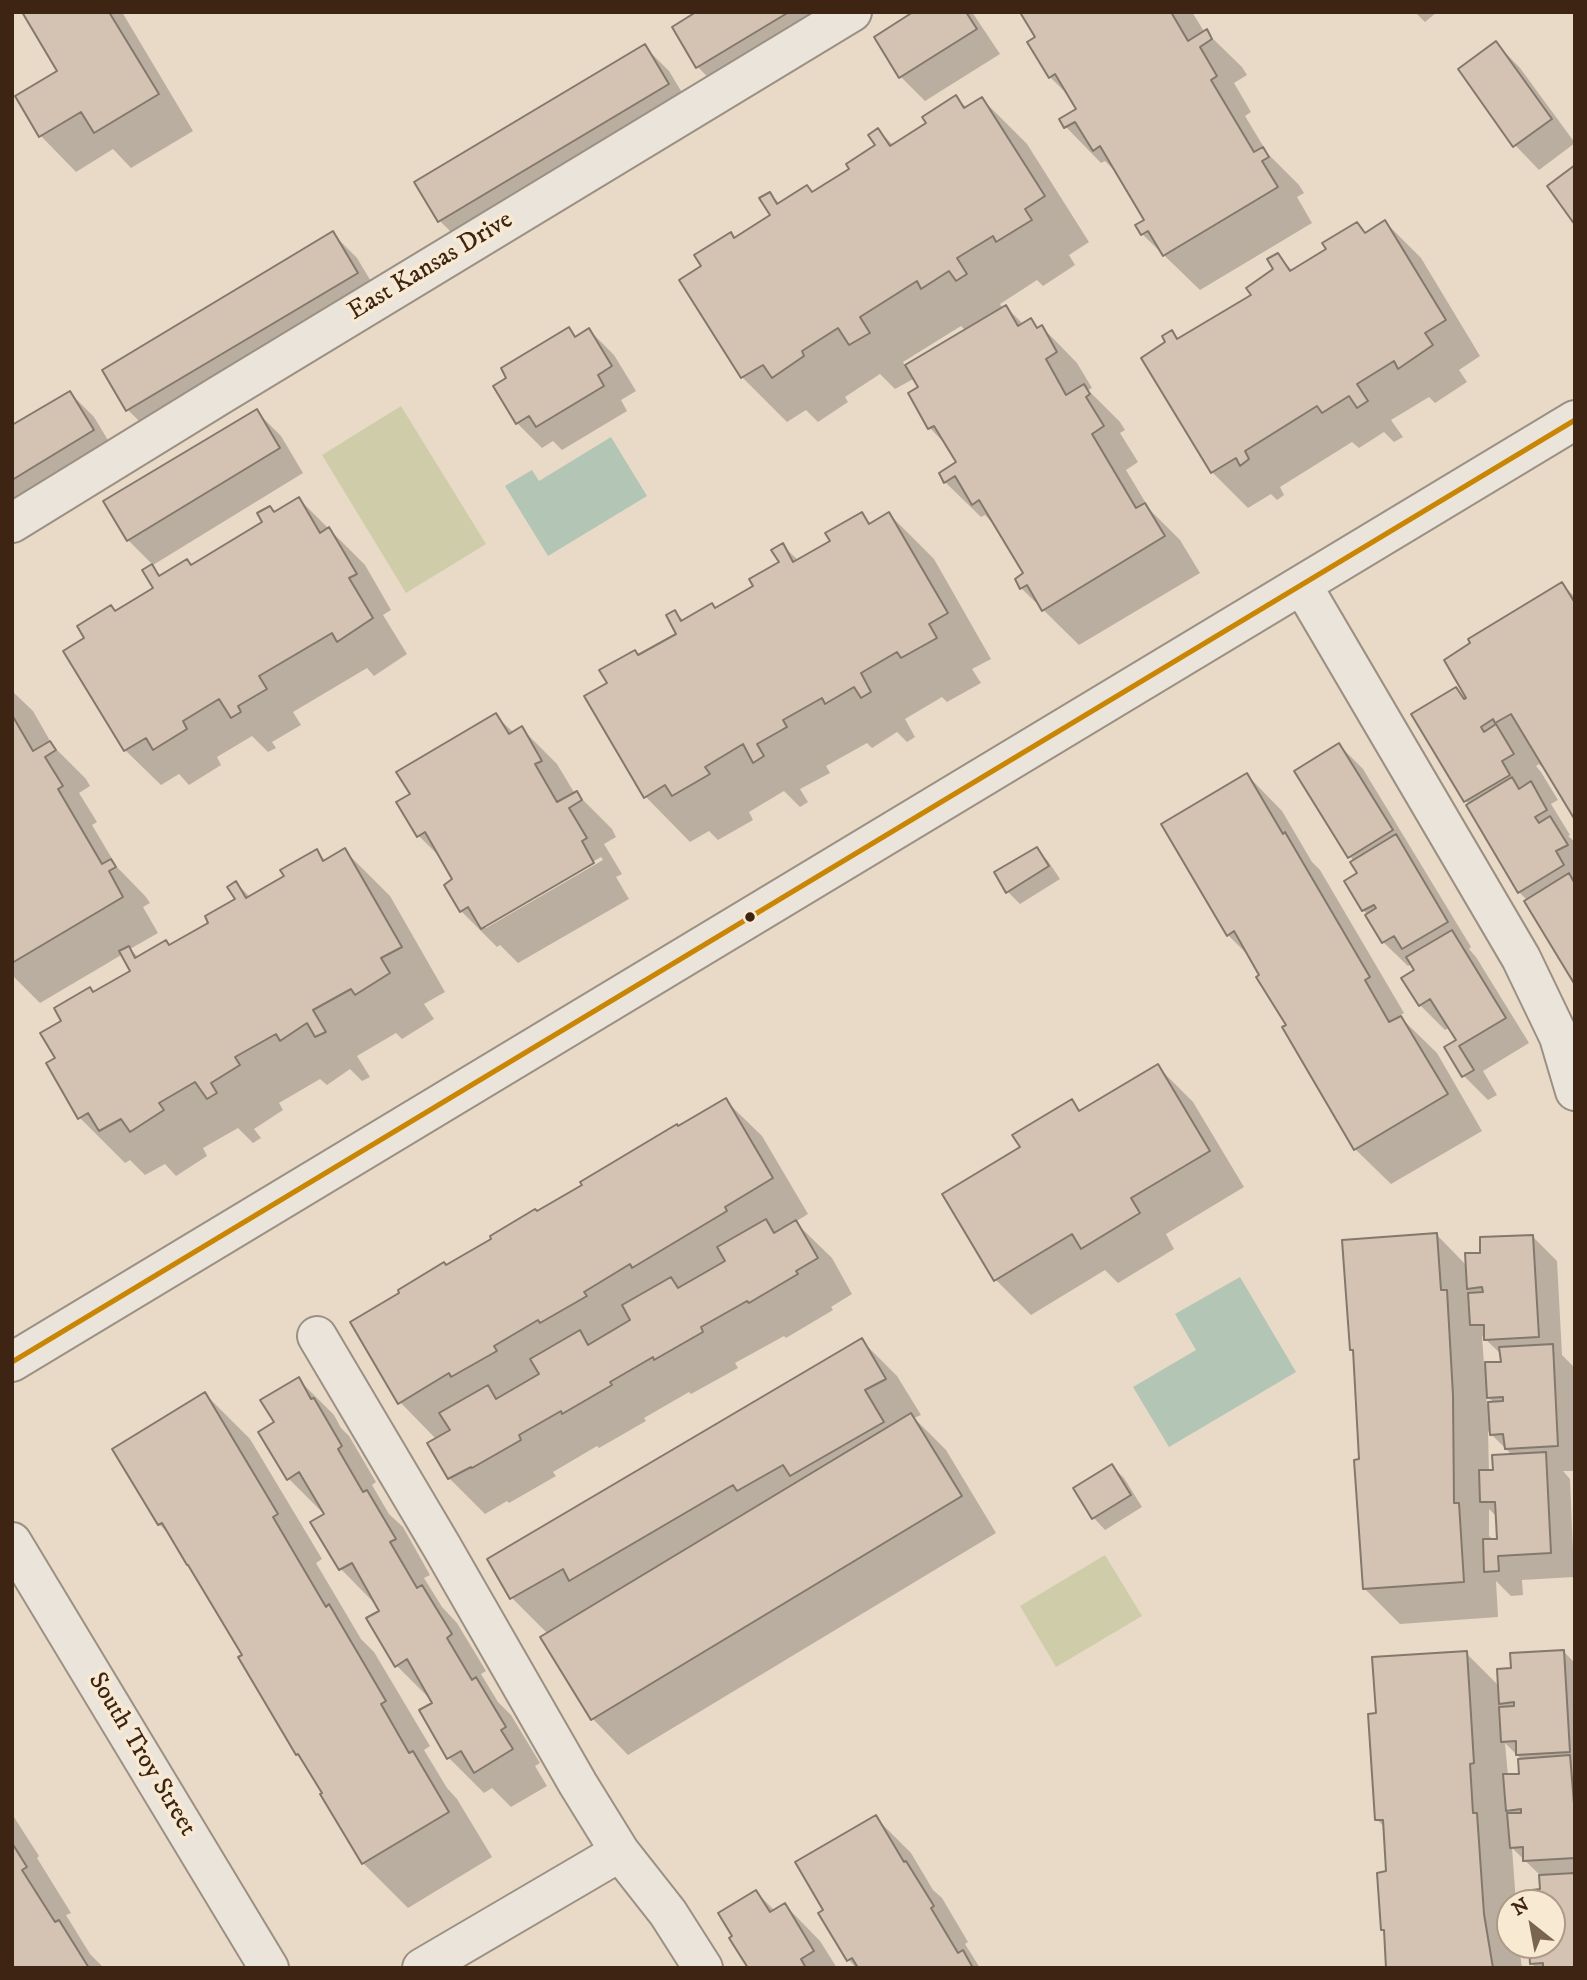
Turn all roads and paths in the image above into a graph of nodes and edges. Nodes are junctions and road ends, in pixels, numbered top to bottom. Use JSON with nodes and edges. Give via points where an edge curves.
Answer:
{"nodes":[{"id":1,"x":852,"y":12,"type":"edge"},
{"id":2,"x":1575,"y":420,"type":"edge"},
{"id":3,"x":12,"y":523,"type":"edge"},
{"id":4,"x":1302,"y":585,"type":"junction"},
{"id":5,"x":1575,"y":1091,"type":"edge"},
{"id":6,"x":317,"y":1336,"type":"dead end"},
{"id":7,"x":12,"y":1362,"type":"edge"},
{"id":8,"x":12,"y":1542,"type":"edge"},
{"id":9,"x":620,"y":1852,"type":"junction"},
{"id":10,"x":269,"y":1968,"type":"edge"},
{"id":11,"x":422,"y":1968,"type":"edge"},
{"id":12,"x":703,"y":1968,"type":"edge"}],
"edges":[{"from":1,"to":3,"type":"street","name":"East Kansas Drive"},
{"from":2,"to":4,"type":"street"},
{"from":4,"to":5,"type":"street","via":[[1521,958],[1559,1037]]},
{"from":4,"to":7,"type":"street"},
{"from":6,"to":9,"type":"street"},
{"from":8,"to":10,"type":"street","name":"South Troy Street"},
{"from":9,"to":11,"type":"street"},
{"from":9,"to":12,"type":"street","via":[[668,1913]]}]}
